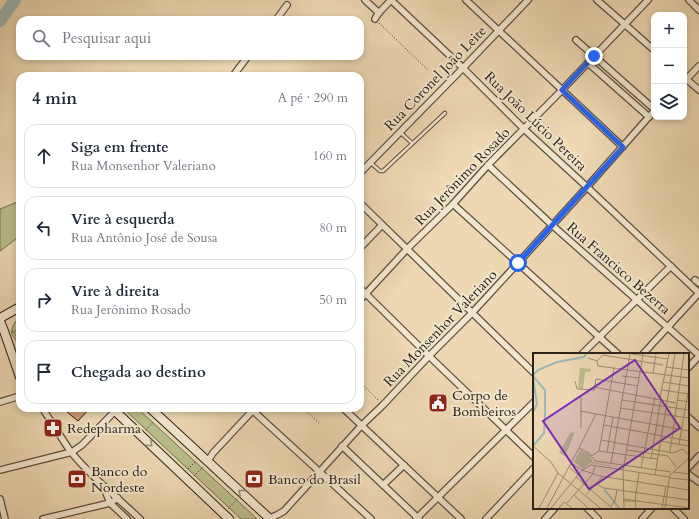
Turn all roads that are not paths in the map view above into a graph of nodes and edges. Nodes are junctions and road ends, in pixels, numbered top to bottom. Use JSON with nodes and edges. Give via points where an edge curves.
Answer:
{"nodes":[{"id":1,"x":365,"y":0,"type":"edge"},
{"id":2,"x":391,"y":0,"type":"edge"},
{"id":3,"x":466,"y":0,"type":"edge"},
{"id":4,"x":528,"y":0,"type":"edge"},
{"id":5,"x":597,"y":0,"type":"edge"},
{"id":6,"x":648,"y":0,"type":"edge"},
{"id":7,"x":689,"y":0,"type":"edge"},
{"id":8,"x":287,"y":5,"type":"dead end"},
{"id":9,"x":699,"y":10,"type":"edge"},
{"id":10,"x":379,"y":13,"type":"junction"},
{"id":11,"x":279,"y":16,"type":"edge"},
{"id":12,"x":375,"y":19,"type":"road end"},
{"id":13,"x":625,"y":25,"type":"junction"},
{"id":14,"x":499,"y":30,"type":"junction"},
{"id":15,"x":576,"y":40,"type":"dead end"},
{"id":16,"x":652,"y":48,"type":"edge"},
{"id":17,"x":594,"y":56,"type":"junction"},
{"id":18,"x":245,"y":60,"type":"edge"},
{"id":19,"x":588,"y":63,"type":"junction"},
{"id":20,"x":699,"y":66,"type":"edge"},
{"id":21,"x":463,"y":68,"type":"junction"},
{"id":22,"x":236,"y":72,"type":"edge"},
{"id":23,"x":687,"y":77,"type":"edge"},
{"id":24,"x":687,"y":81,"type":"edge"},
{"id":25,"x":562,"y":90,"type":"junction"},
{"id":26,"x":699,"y":90,"type":"edge"},
{"id":27,"x":651,"y":107,"type":"edge"},
{"id":28,"x":445,"y":114,"type":"dead end"},
{"id":29,"x":651,"y":114,"type":"edge"},
{"id":30,"x":649,"y":117,"type":"junction"},
{"id":31,"x":524,"y":129,"type":"junction"},
{"id":32,"x":400,"y":132,"type":"junction"},
{"id":33,"x":412,"y":143,"type":"junction"},
{"id":34,"x":623,"y":147,"type":"junction"},
{"id":35,"x":371,"y":162,"type":"junction"},
{"id":36,"x":488,"y":165,"type":"junction"},
{"id":37,"x":364,"y":169,"type":"edge"},
{"id":38,"x":588,"y":187,"type":"junction"},
{"id":39,"x":452,"y":204,"type":"junction"},
{"id":40,"x":364,"y":207,"type":"edge"},
{"id":41,"x":382,"y":225,"type":"junction"},
{"id":42,"x":552,"y":225,"type":"junction"},
{"id":43,"x":364,"y":244,"type":"edge"},
{"id":44,"x":407,"y":249,"type":"junction"},
{"id":45,"x":518,"y":263,"type":"junction"},
{"id":46,"x":671,"y":266,"type":"junction"},
{"id":47,"x":699,"y":293,"type":"edge"},
{"id":48,"x":366,"y":294,"type":"joint"},
{"id":49,"x":637,"y":300,"type":"junction"},
{"id":50,"x":16,"y":309,"type":"edge"},
{"id":51,"x":472,"y":313,"type":"junction"},
{"id":52,"x":0,"y":319,"type":"edge"},
{"id":53,"x":668,"y":326,"type":"junction"},
{"id":54,"x":599,"y":337,"type":"junction"},
{"id":55,"x":583,"y":353,"type":"edge"},
{"id":56,"x":617,"y":353,"type":"edge"},
{"id":57,"x":644,"y":353,"type":"edge"},
{"id":58,"x":429,"y":356,"type":"junction"},
{"id":59,"x":699,"y":356,"type":"edge"},
{"id":60,"x":16,"y":361,"type":"edge"},
{"id":61,"x":689,"y":367,"type":"edge"},
{"id":62,"x":533,"y":372,"type":"edge"},
{"id":63,"x":16,"y":397,"type":"edge"},
{"id":64,"x":0,"y":402,"type":"edge"},
{"id":65,"x":533,"y":403,"type":"edge"},
{"id":66,"x":45,"y":412,"type":"edge"},
{"id":67,"x":112,"y":412,"type":"edge"},
{"id":68,"x":116,"y":412,"type":"edge"},
{"id":69,"x":154,"y":412,"type":"edge"},
{"id":70,"x":249,"y":412,"type":"edge"},
{"id":71,"x":255,"y":412,"type":"edge"},
{"id":72,"x":348,"y":412,"type":"edge"},
{"id":73,"x":689,"y":418,"type":"edge"},
{"id":74,"x":361,"y":426,"type":"junction"},
{"id":75,"x":699,"y":427,"type":"edge"},
{"id":76,"x":506,"y":430,"type":"junction"},
{"id":77,"x":342,"y":446,"type":"junction"},
{"id":78,"x":72,"y":452,"type":"junction"},
{"id":79,"x":533,"y":456,"type":"edge"},
{"id":80,"x":699,"y":456,"type":"edge"},
{"id":81,"x":208,"y":461,"type":"junction"},
{"id":82,"x":404,"y":465,"type":"junction"},
{"id":83,"x":689,"y":467,"type":"edge"},
{"id":84,"x":533,"y":469,"type":"edge"},
{"id":85,"x":0,"y":470,"type":"edge"},
{"id":86,"x":319,"y":472,"type":"junction"},
{"id":87,"x":689,"y":475,"type":"edge"},
{"id":88,"x":699,"y":482,"type":"edge"},
{"id":89,"x":383,"y":485,"type":"junction"},
{"id":90,"x":104,"y":488,"type":"junction"},
{"id":91,"x":438,"y":497,"type":"junction"},
{"id":92,"x":118,"y":498,"type":"junction"},
{"id":93,"x":0,"y":499,"type":"edge"},
{"id":94,"x":110,"y":503,"type":"junction"},
{"id":95,"x":555,"y":509,"type":"edge"},
{"id":96,"x":588,"y":509,"type":"edge"},
{"id":97,"x":651,"y":509,"type":"edge"},
{"id":98,"x":674,"y":509,"type":"edge"},
{"id":99,"x":226,"y":516,"type":"edge"},
{"id":100,"x":56,"y":518,"type":"edge"},
{"id":101,"x":548,"y":518,"type":"edge"},
{"id":102,"x":5,"y":519,"type":"edge"},
{"id":103,"x":43,"y":519,"type":"edge"},
{"id":104,"x":127,"y":519,"type":"edge"},
{"id":105,"x":140,"y":519,"type":"edge"},
{"id":106,"x":269,"y":519,"type":"edge"},
{"id":107,"x":371,"y":519,"type":"edge"},
{"id":108,"x":417,"y":519,"type":"edge"},
{"id":109,"x":461,"y":519,"type":"edge"},
{"id":110,"x":486,"y":519,"type":"edge"},
{"id":111,"x":598,"y":519,"type":"edge"},
{"id":112,"x":642,"y":519,"type":"edge"},
{"id":113,"x":684,"y":519,"type":"edge"}],
"edges":[{"from":1,"to":10,"type":"street"},
{"from":2,"to":10,"type":"street"},
{"from":2,"to":21,"type":"street","name":"Rua João Lúcio Pereira"},
{"from":3,"to":14,"type":"street"},
{"from":4,"to":14,"type":"street","name":"Rua Coronel João Leite"},
{"from":5,"to":13,"type":"street"},
{"from":6,"to":13,"type":"street","name":"Rua Jerônimo Rosado"},
{"from":7,"to":9,"type":"street"},
{"from":8,"to":11,"type":"street"},
{"from":10,"to":12,"type":"street"},
{"from":13,"to":16,"type":"street"},
{"from":13,"to":17,"type":"street","name":"Rua Jerônimo Rosado"},
{"from":14,"to":21,"type":"street","name":"Rua Coronel João Leite"},
{"from":14,"to":25,"type":"street"},
{"from":15,"to":17,"type":"street"},
{"from":17,"to":19,"type":"street","name":"Rua Jerônimo Rosado"},
{"from":17,"to":27,"type":"street"},
{"from":18,"to":22,"type":"street"},
{"from":19,"to":25,"type":"street","name":"Rua Jerônimo Rosado"},
{"from":19,"to":30,"type":"street"},
{"from":20,"to":23,"type":"street"},
{"from":21,"to":31,"type":"street","name":"Rua João Lúcio Pereira"},
{"from":21,"to":32,"type":"street","name":"Rua Coronel João Leite"},
{"from":24,"to":26,"type":"street"},
{"from":25,"to":31,"type":"street","name":"Rua Jerônimo Rosado"},
{"from":25,"to":34,"type":"street"},
{"from":28,"to":33,"type":"lane"},
{"from":29,"to":30,"type":"street","name":"Rua Monsenhor Valeriano"},
{"from":30,"to":34,"type":"street","name":"Rua Monsenhor Valeriano"},
{"from":31,"to":36,"type":"street","name":"Rua Jerônimo Rosado"},
{"from":31,"to":38,"type":"street","name":"Rua João Lúcio Pereira"},
{"from":32,"to":33,"type":"lane"},
{"from":32,"to":35,"type":"street","name":"Rua Coronel João Leite"},
{"from":33,"to":35,"type":"lane","via":[[384,171],[380,171]]},
{"from":34,"to":38,"type":"street","name":"Rua Monsenhor Valeriano"},
{"from":35,"to":37,"type":"street","name":"Rua Coronel João Leite"},
{"from":36,"to":39,"type":"street","name":"Rua Jerônimo Rosado"},
{"from":36,"to":42,"type":"street","name":"Rua Francisco Bezerra"},
{"from":38,"to":42,"type":"street","name":"Rua Monsenhor Valeriano"},
{"from":38,"to":46,"type":"street","name":"Rua João Lúcio Pereira"},
{"from":39,"to":44,"type":"street","name":"Rua Jerônimo Rosado"},
{"from":39,"to":45,"type":"street"},
{"from":40,"to":41,"type":"street"},
{"from":41,"to":43,"type":"street"},
{"from":41,"to":44,"type":"street"},
{"from":42,"to":45,"type":"street","name":"Rua Monsenhor Valeriano"},
{"from":42,"to":49,"type":"street","name":"Rua Francisco Bezerra"},
{"from":44,"to":48,"type":"street","name":"Rua Jerônimo Rosado"},
{"from":44,"to":51,"type":"street"},
{"from":45,"to":51,"type":"street","name":"Rua Monsenhor Valeriano"},
{"from":45,"to":54,"type":"street"},
{"from":46,"to":47,"type":"street","name":"Rua João Lúcio Pereira"},
{"from":46,"to":49,"type":"street"},
{"from":47,"to":53,"type":"street"},
{"from":48,"to":58,"type":"street"},
{"from":49,"to":53,"type":"street","name":"Rua Francisco Bezerra"},
{"from":49,"to":54,"type":"street"},
{"from":50,"to":52,"type":"main road"},
{"from":51,"to":58,"type":"street","name":"Rua Monsenhor Valeriano"},
{"from":51,"to":62,"type":"street"},
{"from":52,"to":60,"type":"main road","via":[[9,333]]},
{"from":53,"to":57,"type":"street"},
{"from":53,"to":59,"type":"street","name":"Rua Francisco Bezerra"},
{"from":54,"to":55,"type":"street"},
{"from":54,"to":56,"type":"street"},
{"from":58,"to":74,"type":"street","name":"Rua Monsenhor Valeriano"},
{"from":58,"to":76,"type":"street"},
{"from":59,"to":61,"type":"street"},
{"from":63,"to":64,"type":"street"},
{"from":65,"to":76,"type":"street"},
{"from":66,"to":78,"type":"street"},
{"from":67,"to":78,"type":"street","via":[[82,445]]},
{"from":68,"to":99,"type":"main road","one_way":true},
{"from":69,"to":81,"type":"main road"},
{"from":70,"to":81,"type":"street"},
{"from":71,"to":86,"type":"street"},
{"from":72,"to":74,"type":"street"},
{"from":73,"to":75,"type":"street"},
{"from":74,"to":77,"type":"street","name":"Rua Monsenhor Valeriano"},
{"from":74,"to":82,"type":"street"},
{"from":76,"to":79,"type":"street"},
{"from":76,"to":91,"type":"street"},
{"from":77,"to":86,"type":"street","name":"Rua Monsenhor Valeriano"},
{"from":77,"to":89,"type":"street"},
{"from":78,"to":85,"type":"street"},
{"from":78,"to":90,"type":"street"},
{"from":80,"to":83,"type":"street"},
{"from":106,"to":81,"type":"main road","one_way":true},
{"from":82,"to":89,"type":"street"},
{"from":82,"to":91,"type":"street"},
{"from":84,"to":110,"type":"street"},
{"from":86,"to":106,"type":"street","name":"Rua Monsenhor Valeriano","via":[[284,510]]},
{"from":86,"to":107,"type":"street"},
{"from":87,"to":88,"type":"street"},
{"from":89,"to":108,"type":"street"},
{"from":90,"to":92,"type":"street"},
{"from":90,"to":94,"type":"street"},
{"from":91,"to":108,"type":"street"},
{"from":91,"to":109,"type":"street"},
{"from":92,"to":94,"type":"street"},
{"from":92,"to":105,"type":"street"},
{"from":93,"to":102,"type":"street"},
{"from":94,"to":100,"type":"street"},
{"from":94,"to":104,"type":"street"},
{"from":95,"to":101,"type":"street"},
{"from":96,"to":111,"type":"street"},
{"from":97,"to":112,"type":"street"},
{"from":98,"to":113,"type":"street"},
{"from":100,"to":103,"type":"street"}]}
